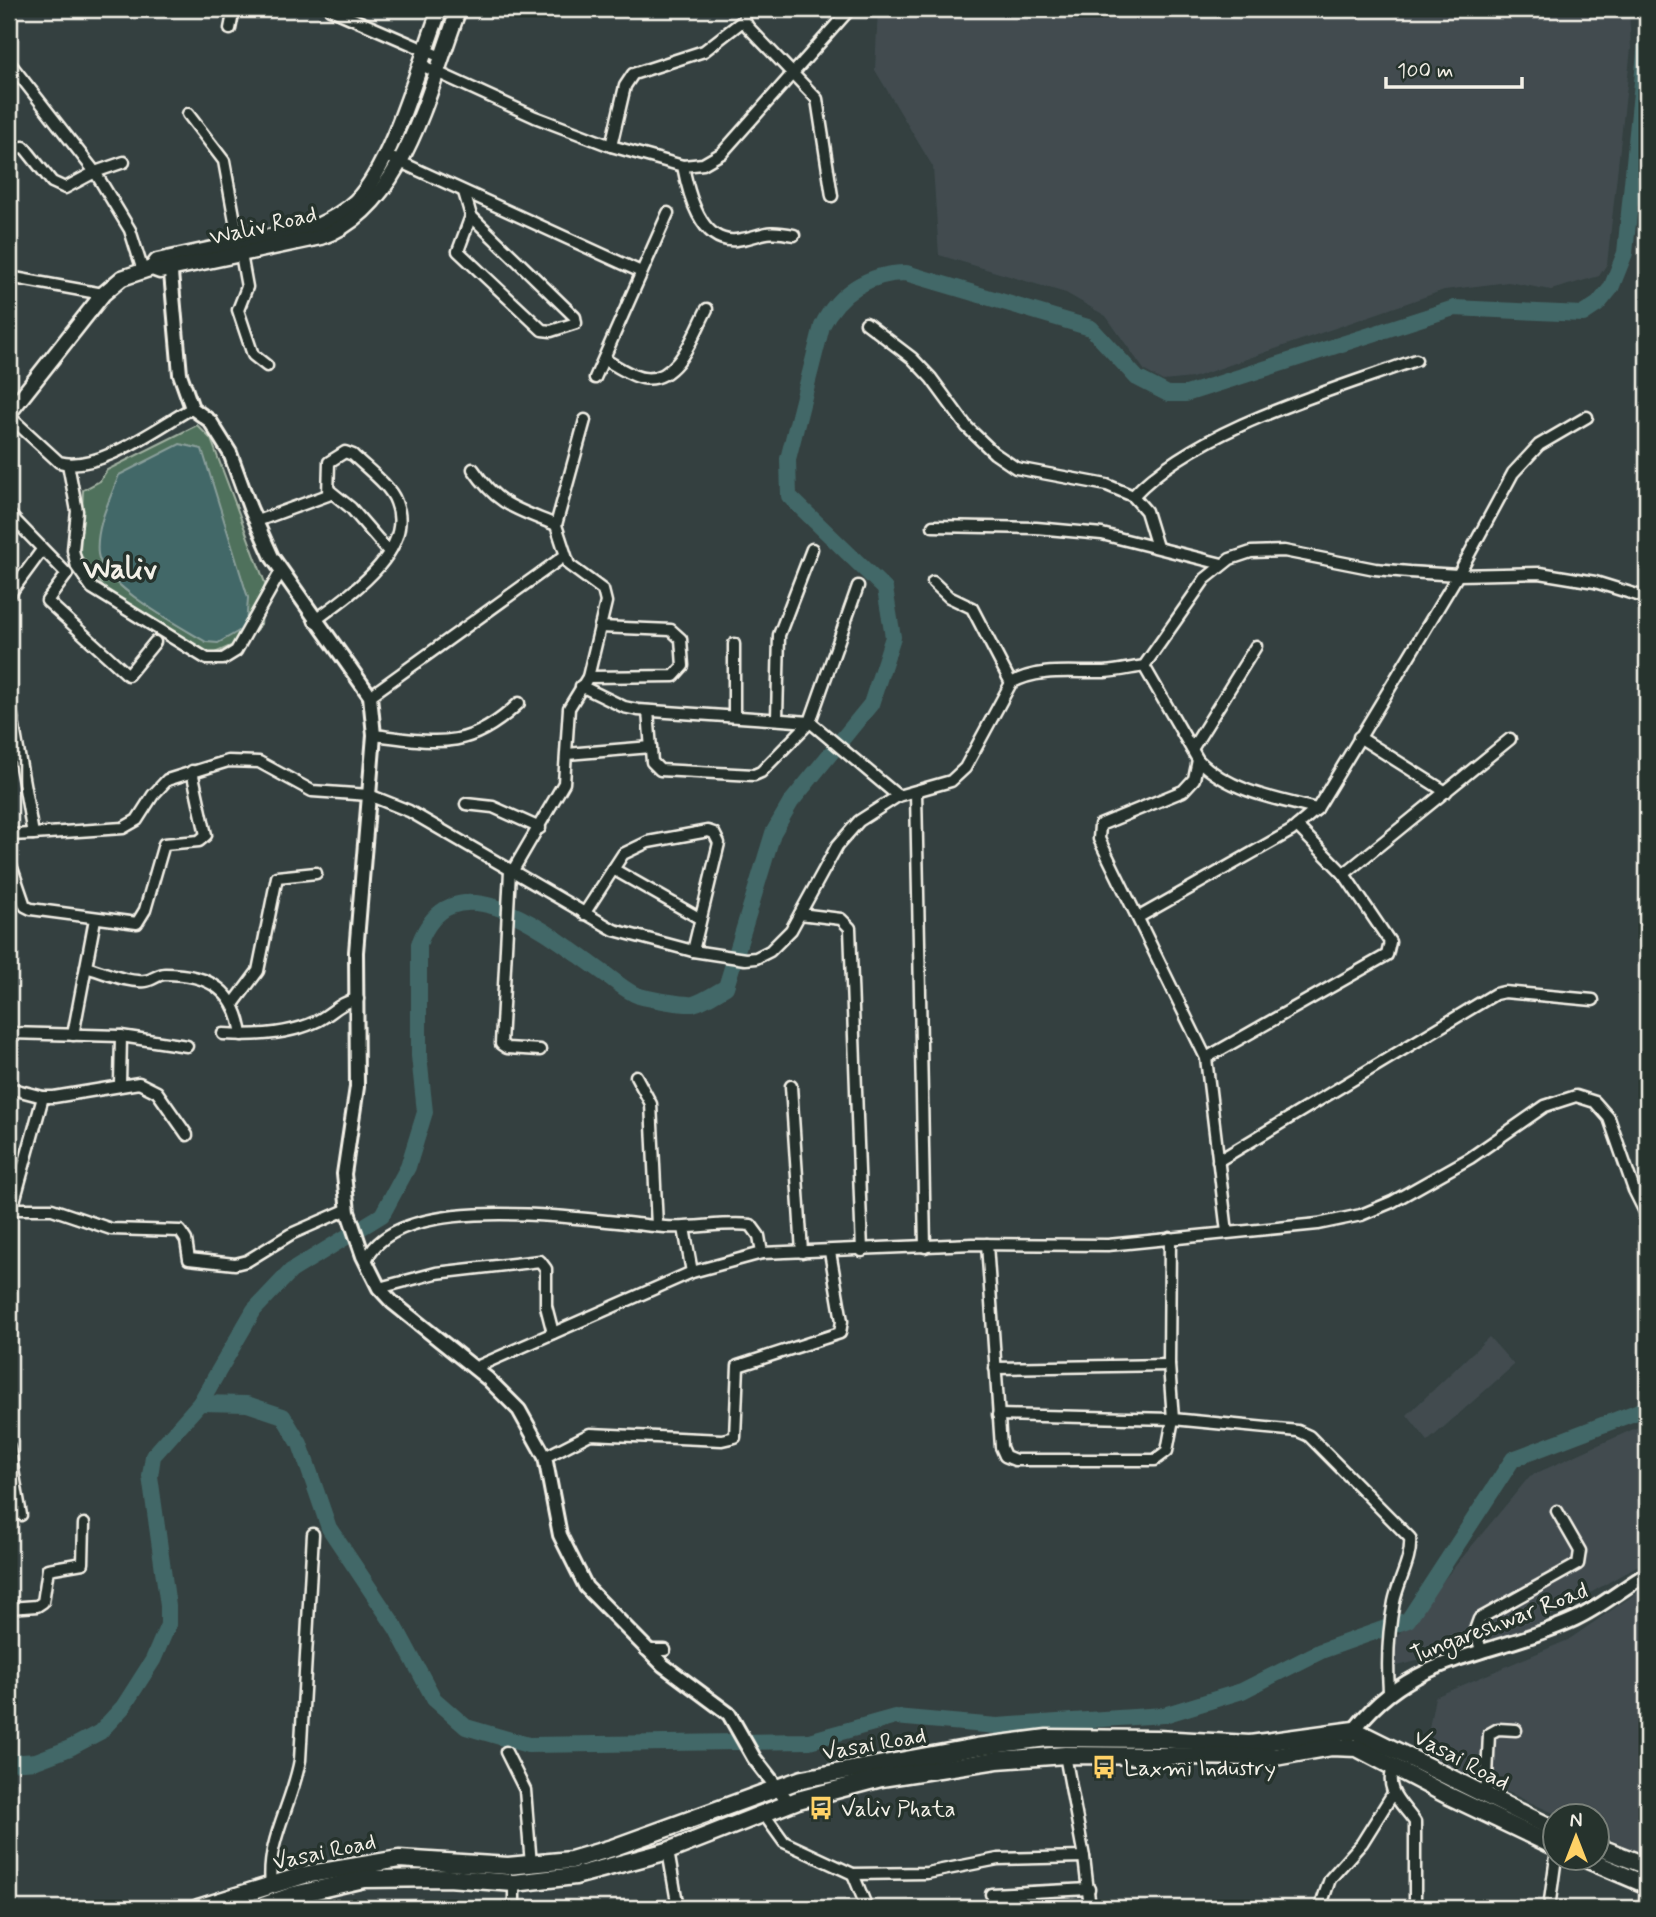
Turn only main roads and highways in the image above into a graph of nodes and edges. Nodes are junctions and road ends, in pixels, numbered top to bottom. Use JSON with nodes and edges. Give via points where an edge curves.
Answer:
{"nodes":[{"id":1,"x":440,"y":9,"type":"edge"},
{"id":2,"x":459,"y":9,"type":"edge"},
{"id":3,"x":239,"y":250,"type":"junction"},
{"id":4,"x":9,"y":414,"type":"edge"},
{"id":5,"x":1540,"y":1822,"type":"edge"},
{"id":6,"x":1540,"y":1839,"type":"edge"},
{"id":7,"x":1610,"y":1851,"type":"edge"},
{"id":8,"x":1647,"y":1866,"type":"edge"},
{"id":9,"x":1610,"y":1869,"type":"edge"},
{"id":10,"x":1647,"y":1885,"type":"edge"},
{"id":11,"x":296,"y":1902,"type":"edge"},
{"id":12,"x":198,"y":1908,"type":"edge"},
{"id":13,"x":257,"y":1908,"type":"edge"}],
"edges":[{"from":1,"to":3,"type":"main road","name":"Waliv Road","via":[[386,155],[369,187],[339,215],[315,227]]},
{"from":2,"to":3,"type":"main road","name":"Waliv Road","via":[[401,162],[386,189],[337,231]]},
{"from":3,"to":4,"type":"main road","name":"Waliv Road","via":[[170,263],[156,261],[148,270],[122,278],[103,294]]},
{"from":5,"to":12,"type":"main road","name":"Vasai Road","via":[[1354,1730],[1250,1744],[1047,1738],[802,1779],[571,1860],[474,1865],[399,1859],[304,1875]]},
{"from":6,"to":11,"type":"main road","name":"Vasai Road","via":[[1357,1748],[1343,1746],[1275,1757],[1065,1755],[881,1778],[789,1803],[668,1851],[575,1877],[514,1883],[389,1877],[348,1881]]},
{"from":7,"to":8,"type":"main road"},
{"from":9,"to":10,"type":"main road"},
{"from":11,"to":13,"type":"main road","name":"Vasai Road"}]}
